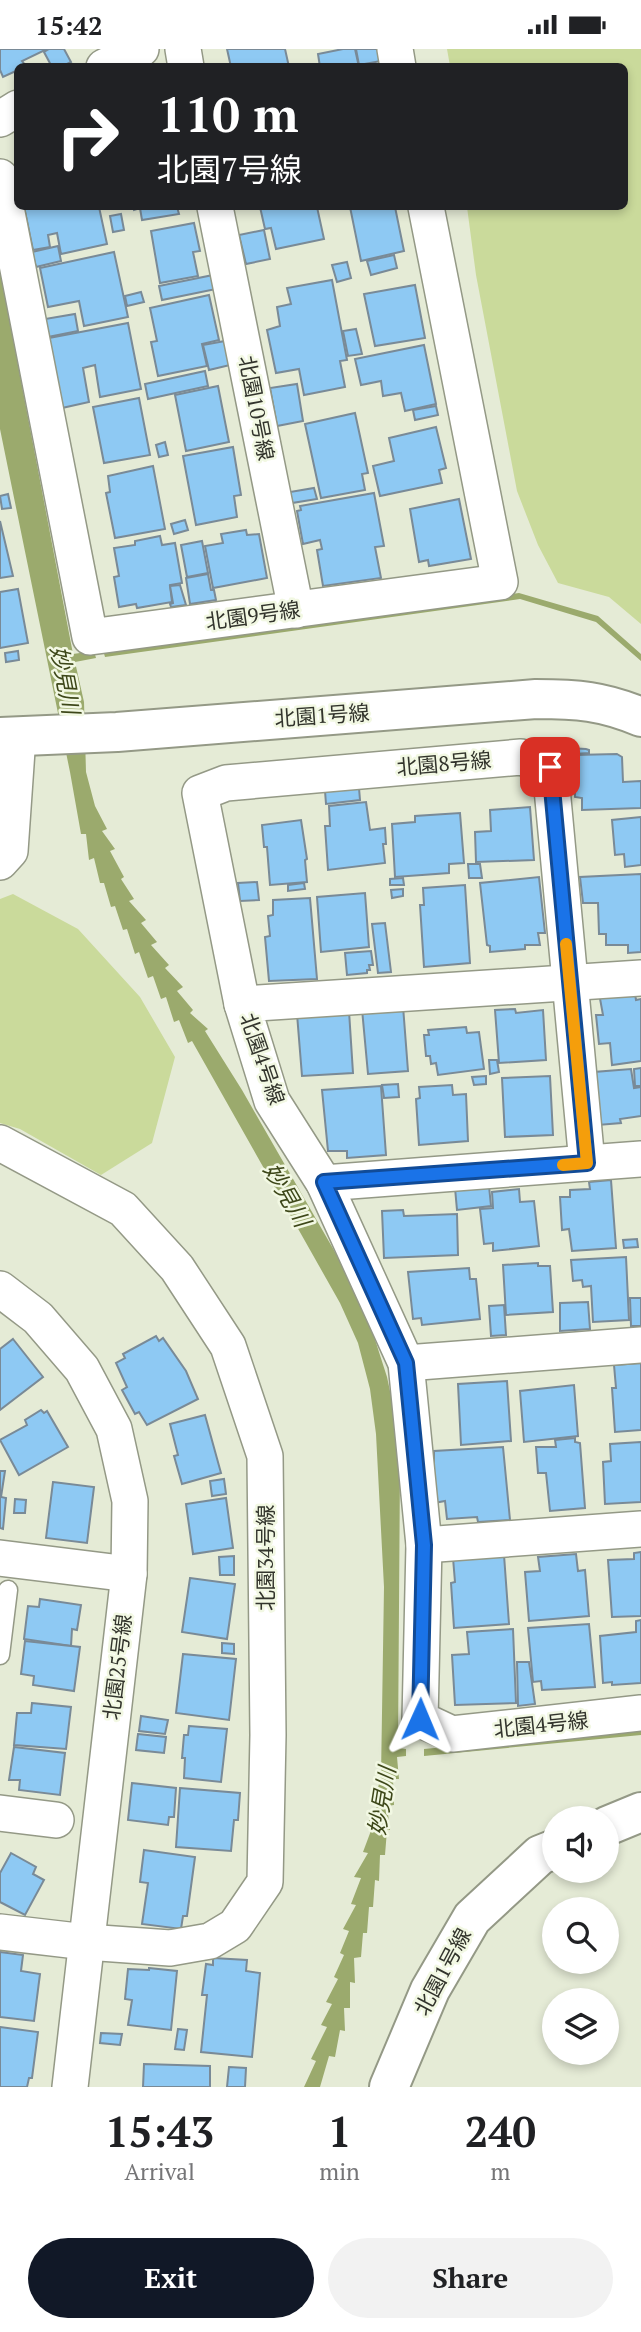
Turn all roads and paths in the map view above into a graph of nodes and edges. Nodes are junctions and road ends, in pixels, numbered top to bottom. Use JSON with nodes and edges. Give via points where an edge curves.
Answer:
{"nodes":[{"id":1,"x":141,"y":49,"type":"edge"},
{"id":2,"x":112,"y":63,"type":"edge"},
{"id":3,"x":0,"y":177,"type":"edge"},
{"id":4,"x":216,"y":210,"type":"edge"},
{"id":5,"x":427,"y":210,"type":"edge"},
{"id":6,"x":296,"y":610,"type":"junction"},
{"id":7,"x":641,"y":717,"type":"edge"},
{"id":8,"x":9,"y":736,"type":"edge"},
{"id":9,"x":0,"y":862,"type":"edge"},
{"id":10,"x":641,"y":978,"type":"edge"},
{"id":11,"x":570,"y":982,"type":"junction"},
{"id":12,"x":242,"y":1005,"type":"junction"},
{"id":13,"x":0,"y":1143,"type":"edge"},
{"id":14,"x":641,"y":1159,"type":"edge"},
{"id":15,"x":587,"y":1163,"type":"junction"},
{"id":16,"x":324,"y":1182,"type":"junction"},
{"id":17,"x":0,"y":1289,"type":"edge"},
{"id":18,"x":641,"y":1345,"type":"edge"},
{"id":19,"x":406,"y":1363,"type":"junction"},
{"id":20,"x":641,"y":1529,"type":"edge"},
{"id":21,"x":424,"y":1545,"type":"junction"},
{"id":22,"x":4,"y":1574,"type":"edge"},
{"id":23,"x":130,"y":1574,"type":"junction"},
{"id":24,"x":0,"y":1655,"type":"edge"},
{"id":25,"x":641,"y":1713,"type":"edge"},
{"id":26,"x":641,"y":1812,"type":"edge"},
{"id":27,"x":0,"y":1813,"type":"edge"},
{"id":28,"x":56,"y":1820,"type":"dead end"},
{"id":29,"x":619,"y":1821,"type":"edge"},
{"id":30,"x":542,"y":1855,"type":"edge"},
{"id":31,"x":0,"y":1932,"type":"edge"},
{"id":32,"x":86,"y":1942,"type":"junction"},
{"id":33,"x":70,"y":2087,"type":"edge"},
{"id":34,"x":389,"y":2087,"type":"edge"}],
"edges":[{"from":1,"to":2,"type":"street"},
{"from":3,"to":6,"type":"street","name":"北園9号線","via":[[90,637]]},
{"from":4,"to":6,"type":"street","name":"北園10号線"},
{"from":5,"to":6,"type":"street","name":"北園9号線","via":[[500,582]]},
{"from":7,"to":8,"type":"street","name":"北園1号線","via":[[614,705],[536,699],[117,732]]},
{"from":8,"to":9,"type":"street","via":[[10,851]]},
{"from":10,"to":11,"type":"street","name":"北園4号線"},
{"from":11,"to":12,"type":"street","name":"北園4号線"},
{"from":11,"to":12,"type":"street","name":"北園8号線","via":[[550,767],[521,757],[226,783],[200,793]]},
{"from":11,"to":15,"type":"street","name":"北園8号線"},
{"from":12,"to":16,"type":"street","name":"北園4号線","via":[[272,1101]]},
{"from":13,"to":32,"type":"street","name":"北園34号線","via":[[123,1209],[177,1268],[228,1346],[265,1456],[265,1882],[235,1926],[210,1941],[170,1948]]},
{"from":14,"to":15,"type":"street"},
{"from":15,"to":16,"type":"street"},
{"from":16,"to":19,"type":"street","name":"北園4号線"},
{"from":17,"to":23,"type":"street","name":"北園25号線","via":[[38,1318],[82,1369],[114,1429],[130,1501]]},
{"from":18,"to":19,"type":"street"},
{"from":19,"to":21,"type":"street","name":"北園4号線"},
{"from":20,"to":21,"type":"street"},
{"from":21,"to":25,"type":"street","name":"北園4号線","via":[[420,1719],[452,1734]]},
{"from":22,"to":23,"type":"street"},
{"from":22,"to":24,"type":"lane"},
{"from":23,"to":32,"type":"street","name":"北園25号線"},
{"from":26,"to":29,"type":"street"},
{"from":27,"to":28,"type":"street"},
{"from":30,"to":34,"type":"street","name":"北園1号線","via":[[471,1918],[430,1990]]},
{"from":31,"to":32,"type":"street","name":"北園34号線"},
{"from":32,"to":33,"type":"street","name":"北園25号線"}]}
